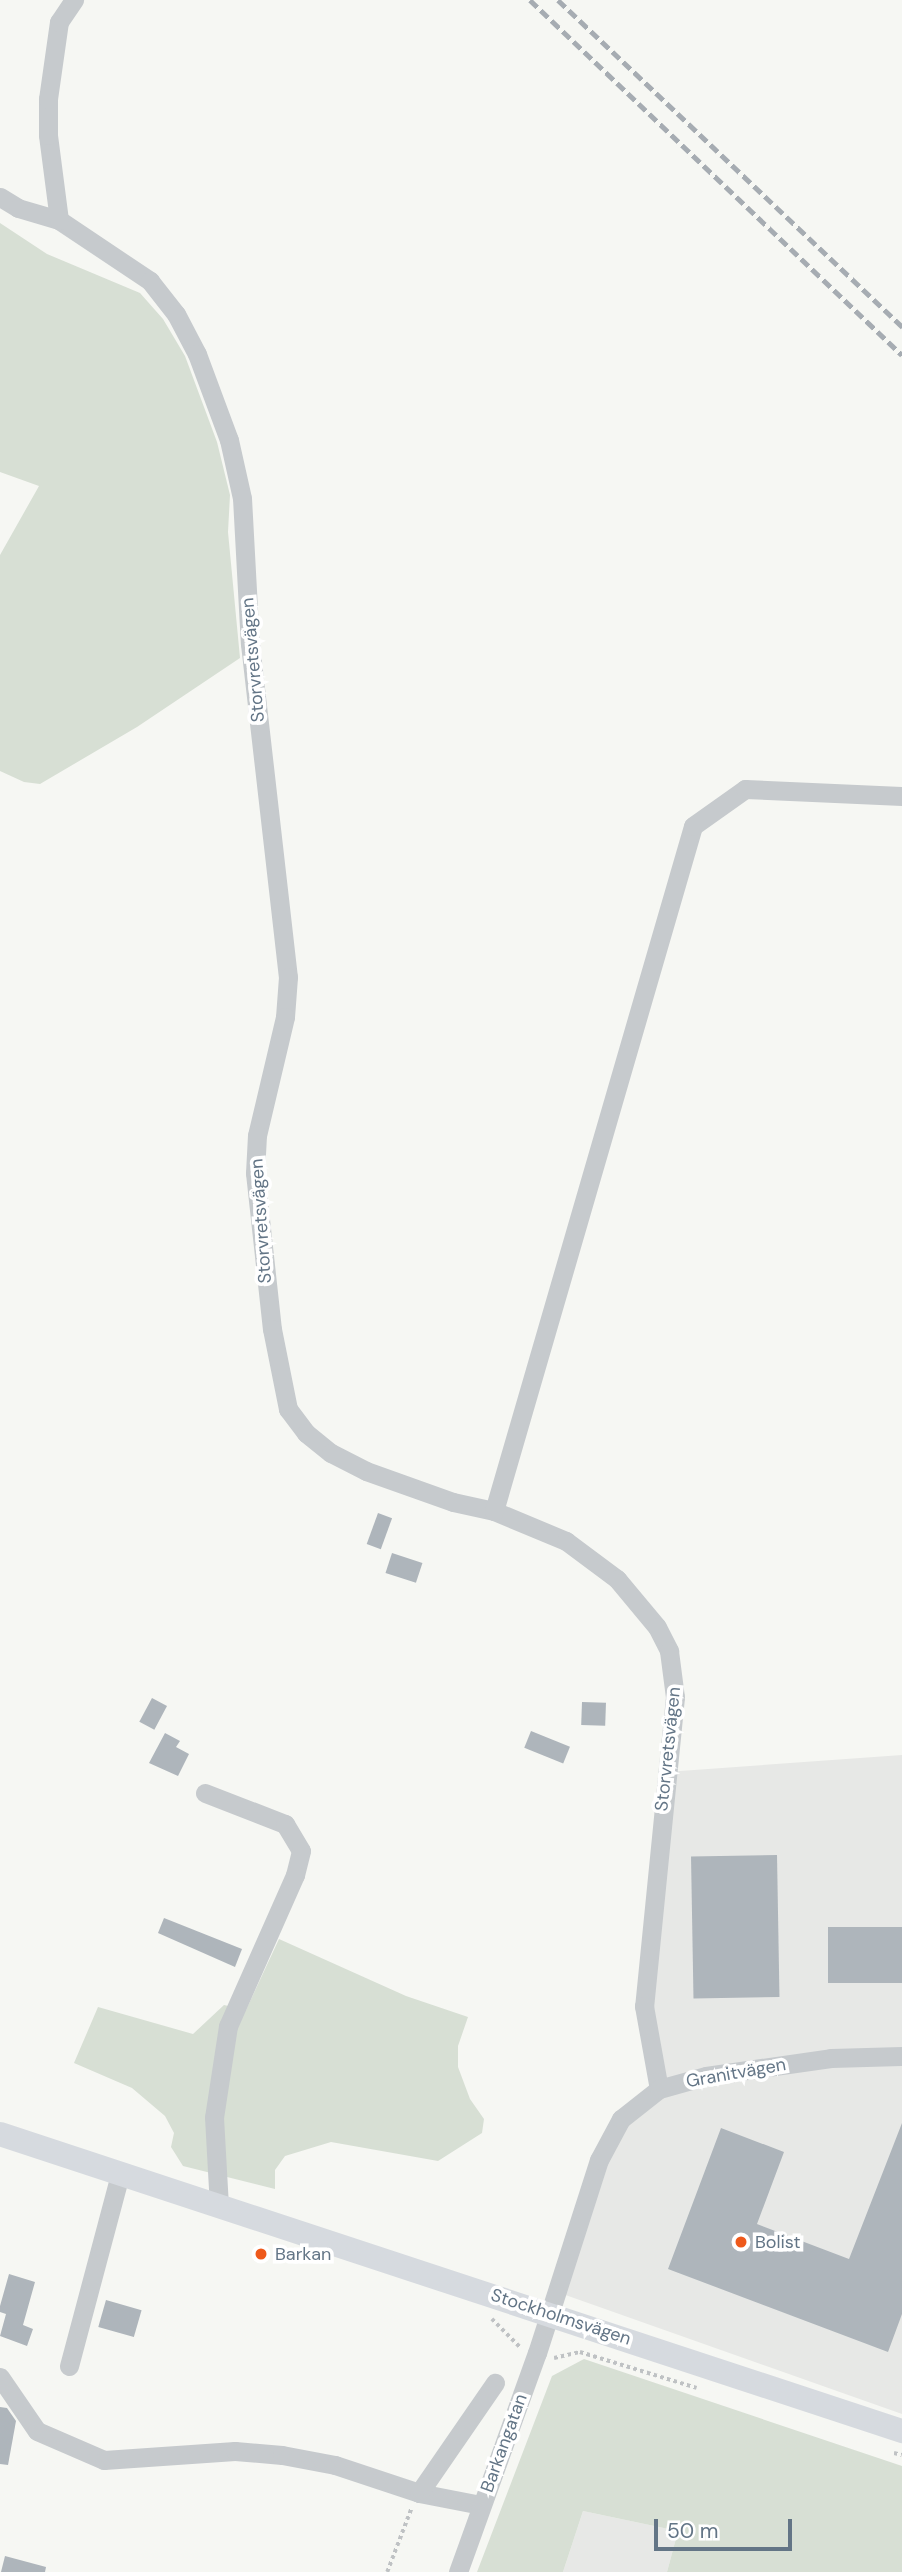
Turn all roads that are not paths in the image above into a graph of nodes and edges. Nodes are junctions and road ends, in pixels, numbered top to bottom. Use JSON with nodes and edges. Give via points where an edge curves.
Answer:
{"nodes":[{"id":1,"x":74,"y":0,"type":"edge"},
{"id":2,"x":0,"y":197,"type":"edge"},
{"id":3,"x":59,"y":220,"type":"junction"},
{"id":4,"x":902,"y":796,"type":"edge"},
{"id":5,"x":494,"y":1511,"type":"junction"},
{"id":6,"x":205,"y":1793,"type":"dead end"},
{"id":7,"x":902,"y":2056,"type":"edge"},
{"id":8,"x":659,"y":2090,"type":"junction"},
{"id":9,"x":0,"y":2134,"type":"edge"},
{"id":10,"x":120,"y":2174,"type":"junction"},
{"id":11,"x":219,"y":2207,"type":"junction"},
{"id":12,"x":550,"y":2313,"type":"junction"},
{"id":13,"x":69,"y":2366,"type":"dead end"},
{"id":14,"x":0,"y":2376,"type":"edge"},
{"id":15,"x":495,"y":2383,"type":"dead end"},
{"id":16,"x":902,"y":2431,"type":"edge"},
{"id":17,"x":419,"y":2493,"type":"junction"},
{"id":18,"x":481,"y":2505,"type":"junction"},
{"id":19,"x":458,"y":2572,"type":"edge"}],
"edges":[{"from":1,"to":3,"type":"street","via":[[59,22],[48,99]]},
{"from":2,"to":3,"type":"street","name":"Storvretsvägen","via":[[18,208]]},
{"from":3,"to":5,"type":"street","name":"Storvretsvägen","via":[[150,281],[176,314],[197,354],[229,440],[242,498],[250,644],[288,977],[285,1017],[257,1135],[255,1173],[262,1262],[285,1399],[306,1433],[331,1453],[412,1488]]},
{"from":4,"to":5,"type":"street","via":[[745,789],[693,826]]},
{"from":5,"to":8,"type":"street","name":"Storvretsvägen","via":[[566,1541],[601,1566],[636,1600],[669,1651],[675,1697],[644,2006]]},
{"from":6,"to":11,"type":"street","via":[[285,1825],[302,1851],[228,2026],[214,2117]]},
{"from":7,"to":8,"type":"street","name":"Granitvägen","via":[[752,2068]]},
{"from":8,"to":12,"type":"street","name":"Granitvägen","via":[[621,2119],[598,2160]]},
{"from":9,"to":10,"type":"main road","name":"Stockholmsvägen"},
{"from":10,"to":11,"type":"main road","name":"Stockholmsvägen"},
{"from":10,"to":13,"type":"street"},
{"from":11,"to":12,"type":"main road","name":"Stockholmsvägen"},
{"from":12,"to":16,"type":"main road","name":"Stockholmsvägen"},
{"from":12,"to":18,"type":"street","name":"Barkangatan"},
{"from":14,"to":17,"type":"street","via":[[37,2431],[104,2460],[235,2451],[282,2455],[335,2465]]},
{"from":15,"to":17,"type":"street"},
{"from":17,"to":18,"type":"street"},
{"from":18,"to":19,"type":"street","name":"Barkangatan"}]}
